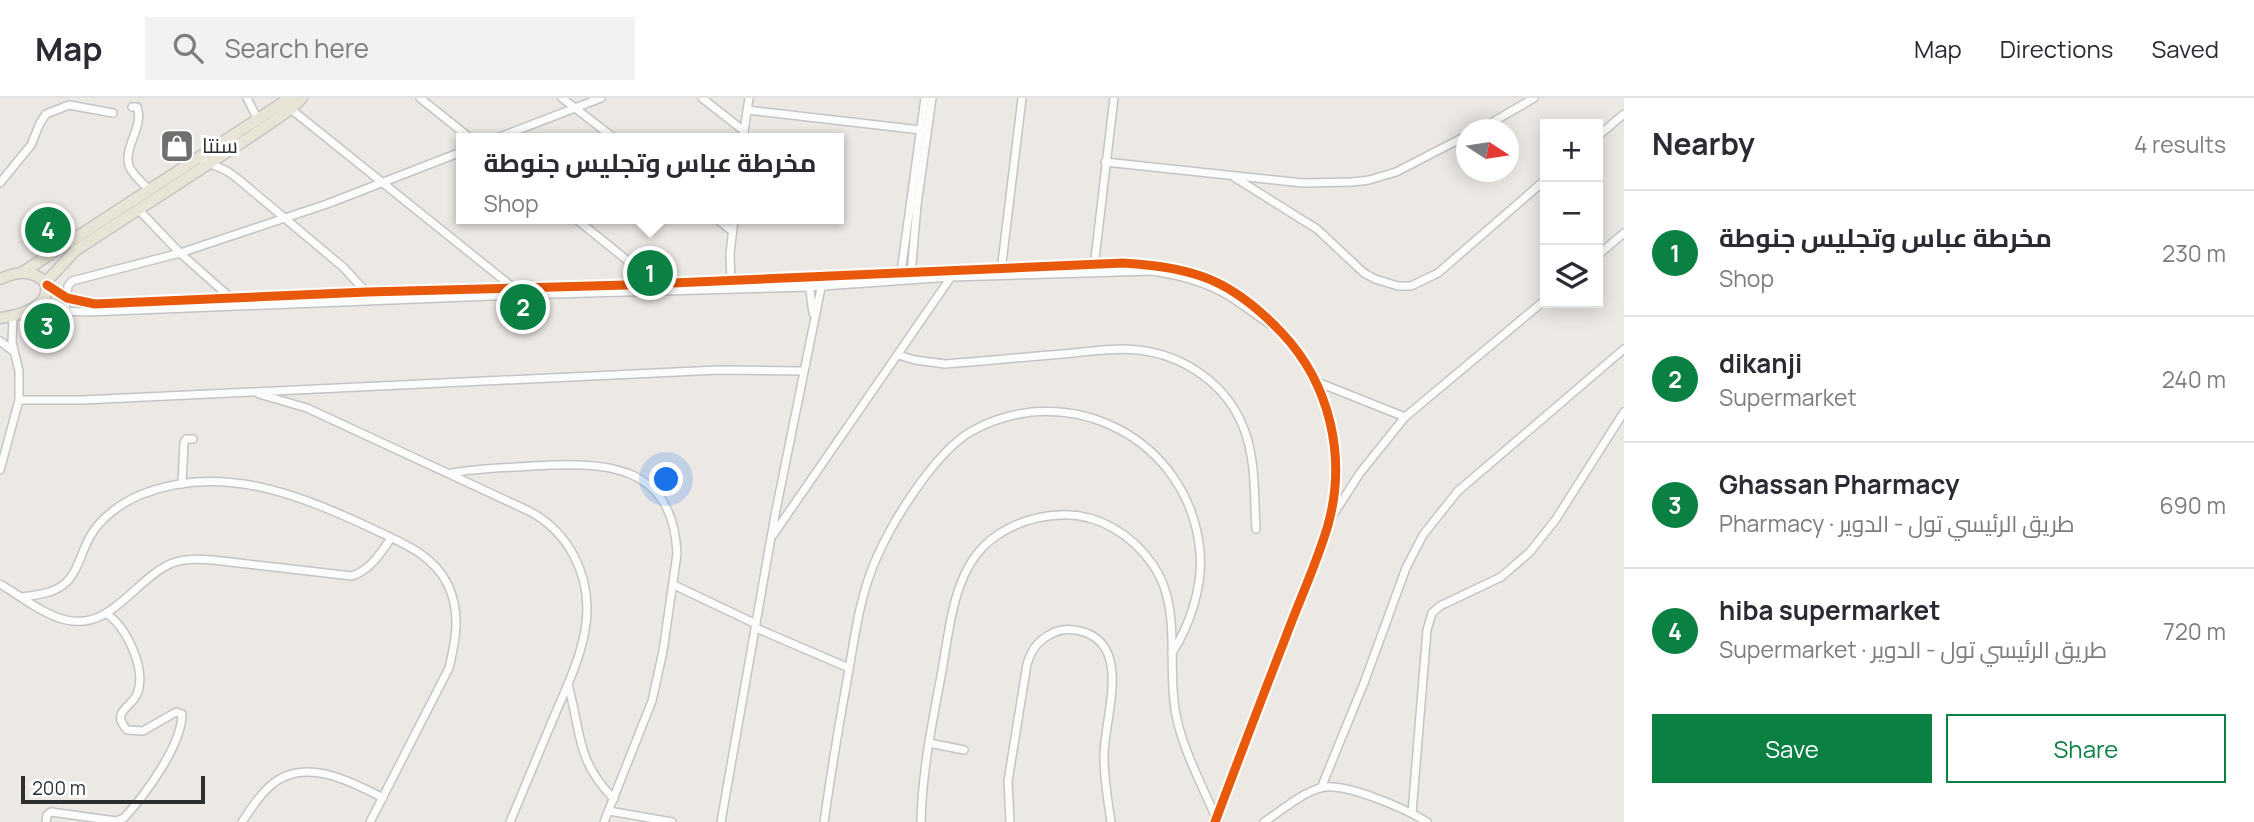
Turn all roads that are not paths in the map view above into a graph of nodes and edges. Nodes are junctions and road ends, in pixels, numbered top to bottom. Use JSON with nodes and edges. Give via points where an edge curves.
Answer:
{"nodes":[{"id":1,"x":247,"y":98,"type":"edge"},
{"id":2,"x":302,"y":98,"type":"edge"},
{"id":3,"x":420,"y":98,"type":"edge"},
{"id":4,"x":562,"y":98,"type":"edge"},
{"id":5,"x":601,"y":98,"type":"edge"},
{"id":6,"x":702,"y":98,"type":"edge"},
{"id":7,"x":749,"y":98,"type":"edge"},
{"id":8,"x":925,"y":98,"type":"edge"},
{"id":9,"x":932,"y":98,"type":"edge"},
{"id":10,"x":1022,"y":98,"type":"edge"},
{"id":11,"x":1114,"y":98,"type":"edge"},
{"id":12,"x":1534,"y":98,"type":"edge"},
{"id":13,"x":288,"y":103,"type":"edge"},
{"id":14,"x":132,"y":107,"type":"dead end"},
{"id":15,"x":575,"y":109,"type":"junction"},
{"id":16,"x":747,"y":110,"type":"junction"},
{"id":17,"x":113,"y":113,"type":"dead end"},
{"id":18,"x":1624,"y":114,"type":"edge"},
{"id":19,"x":1498,"y":119,"type":"edge"},
{"id":20,"x":258,"y":120,"type":"junction"},
{"id":21,"x":921,"y":130,"type":"junction"},
{"id":22,"x":1603,"y":132,"type":"edge"},
{"id":23,"x":464,"y":133,"type":"edge"},
{"id":24,"x":510,"y":133,"type":"edge"},
{"id":25,"x":607,"y":133,"type":"edge"},
{"id":26,"x":741,"y":133,"type":"edge"},
{"id":27,"x":743,"y":133,"type":"edge"},
{"id":28,"x":1456,"y":141,"type":"edge"},
{"id":29,"x":456,"y":154,"type":"edge"},
{"id":30,"x":920,"y":156,"type":"junction"},
{"id":31,"x":198,"y":158,"type":"junction"},
{"id":32,"x":211,"y":162,"type":"junction"},
{"id":33,"x":1105,"y":162,"type":"junction"},
{"id":34,"x":918,"y":174,"type":"junction"},
{"id":35,"x":1234,"y":177,"type":"junction"},
{"id":36,"x":1543,"y":182,"type":"edge"},
{"id":37,"x":0,"y":183,"type":"edge"},
{"id":38,"x":382,"y":183,"type":"junction"},
{"id":39,"x":149,"y":190,"type":"junction"},
{"id":40,"x":139,"y":210,"type":"junction"},
{"id":41,"x":283,"y":219,"type":"junction"},
{"id":42,"x":582,"y":224,"type":"edge"},
{"id":43,"x":723,"y":224,"type":"edge"},
{"id":44,"x":733,"y":224,"type":"edge"},
{"id":45,"x":732,"y":231,"type":"junction"},
{"id":46,"x":1623,"y":235,"type":"edge"},
{"id":47,"x":84,"y":238,"type":"junction"},
{"id":48,"x":1603,"y":251,"type":"edge"},
{"id":49,"x":180,"y":253,"type":"junction"},
{"id":50,"x":1094,"y":267,"type":"junction"},
{"id":51,"x":1001,"y":271,"type":"junction"},
{"id":52,"x":23,"y":272,"type":"junction"},
{"id":53,"x":901,"y":272,"type":"junction"},
{"id":54,"x":822,"y":275,"type":"junction"},
{"id":55,"x":911,"y":275,"type":"junction"},
{"id":56,"x":808,"y":276,"type":"junction"},
{"id":57,"x":951,"y":277,"type":"junction"},
{"id":58,"x":0,"y":279,"type":"edge"},
{"id":59,"x":654,"y":283,"type":"junction"},
{"id":60,"x":46,"y":284,"type":"junction"},
{"id":61,"x":731,"y":285,"type":"junction"},
{"id":62,"x":822,"y":286,"type":"junction"},
{"id":63,"x":809,"y":287,"type":"junction"},
{"id":64,"x":600,"y":290,"type":"junction"},
{"id":65,"x":515,"y":292,"type":"junction"},
{"id":66,"x":655,"y":292,"type":"junction"},
{"id":67,"x":368,"y":296,"type":"junction"},
{"id":68,"x":67,"y":298,"type":"junction"},
{"id":69,"x":232,"y":302,"type":"junction"},
{"id":70,"x":39,"y":304,"type":"junction"},
{"id":71,"x":1540,"y":304,"type":"edge"},
{"id":72,"x":136,"y":306,"type":"junction"},
{"id":73,"x":65,"y":312,"type":"junction"},
{"id":74,"x":13,"y":316,"type":"junction"},
{"id":75,"x":814,"y":317,"type":"junction"},
{"id":76,"x":0,"y":318,"type":"edge"},
{"id":77,"x":0,"y":341,"type":"edge"},
{"id":78,"x":1624,"y":349,"type":"edge"},
{"id":79,"x":13,"y":351,"type":"junction"},
{"id":80,"x":898,"y":355,"type":"junction"},
{"id":81,"x":803,"y":372,"type":"junction"},
{"id":82,"x":1316,"y":382,"type":"junction"},
{"id":83,"x":251,"y":392,"type":"junction"},
{"id":84,"x":19,"y":400,"type":"junction"},
{"id":85,"x":1624,"y":411,"type":"edge"},
{"id":86,"x":1405,"y":417,"type":"junction"},
{"id":87,"x":193,"y":439,"type":"dead end"},
{"id":88,"x":3,"y":444,"type":"edge"},
{"id":89,"x":0,"y":470,"type":"edge"},
{"id":90,"x":452,"y":473,"type":"junction"},
{"id":91,"x":182,"y":484,"type":"junction"},
{"id":92,"x":1328,"y":525,"type":"junction"},
{"id":93,"x":1256,"y":529,"type":"dead end"},
{"id":94,"x":391,"y":538,"type":"junction"},
{"id":95,"x":771,"y":538,"type":"junction"},
{"id":96,"x":0,"y":584,"type":"edge"},
{"id":97,"x":674,"y":585,"type":"junction"},
{"id":98,"x":22,"y":597,"type":"junction"},
{"id":99,"x":107,"y":614,"type":"junction"},
{"id":100,"x":756,"y":626,"type":"junction"},
{"id":101,"x":1172,"y":653,"type":"junction"},
{"id":102,"x":849,"y":667,"type":"junction"},
{"id":103,"x":568,"y":684,"type":"junction"},
{"id":104,"x":929,"y":743,"type":"junction"},
{"id":105,"x":964,"y":750,"type":"dead end"},
{"id":106,"x":1321,"y":788,"type":"junction"},
{"id":107,"x":383,"y":798,"type":"junction"},
{"id":108,"x":614,"y":799,"type":"junction"},
{"id":109,"x":609,"y":811,"type":"junction"},
{"id":110,"x":1412,"y":813,"type":"junction"},
{"id":111,"x":1215,"y":820,"type":"edge"},
{"id":112,"x":46,"y":822,"type":"edge"},
{"id":113,"x":242,"y":822,"type":"edge"},
{"id":114,"x":370,"y":822,"type":"edge"},
{"id":115,"x":510,"y":822,"type":"edge"},
{"id":116,"x":604,"y":822,"type":"edge"},
{"id":117,"x":672,"y":822,"type":"edge"},
{"id":118,"x":721,"y":822,"type":"edge"},
{"id":119,"x":824,"y":822,"type":"edge"},
{"id":120,"x":920,"y":822,"type":"edge"},
{"id":121,"x":1010,"y":822,"type":"edge"},
{"id":122,"x":1111,"y":822,"type":"edge"},
{"id":123,"x":1264,"y":822,"type":"edge"},
{"id":124,"x":1427,"y":822,"type":"edge"}],
"edges":[{"from":1,"to":20,"type":"street"},
{"from":2,"to":13,"type":"main road"},
{"from":3,"to":23,"type":"street"},
{"from":4,"to":15,"type":"street"},
{"from":5,"to":15,"type":"street"},
{"from":6,"to":26,"type":"street"},
{"from":7,"to":16,"type":"street"},
{"from":8,"to":21,"type":"street"},
{"from":9,"to":30,"type":"street"},
{"from":10,"to":51,"type":"street"},
{"from":11,"to":33,"type":"street"},
{"from":12,"to":19,"type":"street"},
{"from":13,"to":20,"type":"main road"},
{"from":13,"to":32,"type":"main road"},
{"from":13,"to":38,"type":"street"},
{"from":14,"to":39,"type":"street","via":[[138,109],[139,117],[128,159],[132,172]]},
{"from":15,"to":24,"type":"street"},
{"from":15,"to":25,"type":"street"},
{"from":16,"to":21,"type":"street"},
{"from":16,"to":27,"type":"street"},
{"from":17,"to":37,"type":"street","via":[[75,105],[46,114],[31,145]]},
{"from":18,"to":22,"type":"street"},
{"from":20,"to":31,"type":"main road"},
{"from":21,"to":30,"type":"street"},
{"from":28,"to":35,"type":"street","via":[[1396,172],[1369,180],[1303,183]]},
{"from":29,"to":38,"type":"street"},
{"from":30,"to":34,"type":"street"},
{"from":31,"to":32,"type":"street"},
{"from":31,"to":39,"type":"main road"},
{"from":32,"to":40,"type":"main road"},
{"from":32,"to":41,"type":"street"},
{"from":33,"to":35,"type":"street"},
{"from":33,"to":50,"type":"street"},
{"from":34,"to":53,"type":"street"},
{"from":34,"to":55,"type":"street"},
{"from":35,"to":36,"type":"street","via":[[1317,229],[1364,272],[1398,286],[1411,286],[1438,273]]},
{"from":38,"to":41,"type":"street"},
{"from":38,"to":65,"type":"street"},
{"from":39,"to":47,"type":"main road"},
{"from":40,"to":47,"type":"main road"},
{"from":40,"to":49,"type":"street"},
{"from":41,"to":49,"type":"street"},
{"from":41,"to":67,"type":"street","via":[[343,267]]},
{"from":42,"to":59,"type":"street"},
{"from":43,"to":45,"type":"street"},
{"from":44,"to":45,"type":"street"},
{"from":45,"to":61,"type":"street"},
{"from":46,"to":48,"type":"street"},
{"from":47,"to":52,"type":"main road"},
{"from":47,"to":60,"type":"main road"},
{"from":49,"to":68,"type":"street","via":[[72,281]]},
{"from":49,"to":69,"type":"street"},
{"from":50,"to":51,"type":"street"},
{"from":50,"to":82,"type":"street","via":[[1153,265],[1191,272],[1235,291],[1279,330]]},
{"from":51,"to":55,"type":"street"},
{"from":51,"to":57,"type":"street"},
{"from":52,"to":58,"type":"main road"},
{"from":52,"to":60,"type":"main road","via":[[33,273]]},
{"from":53,"to":54,"type":"street"},
{"from":53,"to":55,"type":"street"},
{"from":54,"to":56,"type":"street"},
{"from":54,"to":62,"type":"street"},
{"from":55,"to":57,"type":"street"},
{"from":55,"to":62,"type":"street"},
{"from":56,"to":61,"type":"street"},
{"from":56,"to":63,"type":"street"},
{"from":57,"to":80,"type":"street"},
{"from":59,"to":61,"type":"street"},
{"from":59,"to":64,"type":"street"},
{"from":59,"to":66,"type":"street"},
{"from":60,"to":68,"type":"street"},
{"from":60,"to":70,"type":"main road","via":[[46,295]]},
{"from":61,"to":63,"type":"street"},
{"from":61,"to":66,"type":"street"},
{"from":62,"to":63,"type":"street"},
{"from":62,"to":75,"type":"street"},
{"from":63,"to":75,"type":"street"},
{"from":64,"to":65,"type":"street"},
{"from":64,"to":66,"type":"street"},
{"from":65,"to":67,"type":"street"},
{"from":67,"to":69,"type":"street"},
{"from":68,"to":72,"type":"street"},
{"from":68,"to":73,"type":"street"},
{"from":69,"to":72,"type":"street"},
{"from":70,"to":73,"type":"street"},
{"from":70,"to":74,"type":"main road"},
{"from":71,"to":86,"type":"street"},
{"from":72,"to":73,"type":"street"},
{"from":74,"to":76,"type":"main road"},
{"from":74,"to":79,"type":"street"},
{"from":75,"to":81,"type":"street"},
{"from":77,"to":79,"type":"street"},
{"from":78,"to":106,"type":"street","via":[[1458,491],[1423,535]]},
{"from":79,"to":84,"type":"street","via":[[19,371]]},
{"from":80,"to":93,"type":"street","via":[[945,364],[1128,349],[1179,360],[1219,389],[1239,418],[1252,460]]},
{"from":80,"to":95,"type":"street"},
{"from":81,"to":83,"type":"street","via":[[718,370]]},
{"from":81,"to":95,"type":"street"},
{"from":82,"to":86,"type":"street"},
{"from":82,"to":92,"type":"street","via":[[1329,415],[1335,451]]},
{"from":83,"to":84,"type":"street"},
{"from":83,"to":90,"type":"street","via":[[307,408]]},
{"from":84,"to":88,"type":"street"},
{"from":85,"to":110,"type":"street","via":[[1530,552],[1501,577],[1432,613]]},
{"from":86,"to":92,"type":"street","via":[[1360,473]]},
{"from":87,"to":91,"type":"street","via":[[184,443]]},
{"from":88,"to":89,"type":"street"},
{"from":90,"to":97,"type":"street","via":[[591,464],[635,475],[654,491],[673,521]]},
{"from":90,"to":103,"type":"street","via":[[538,516],[569,547],[588,593],[588,612],[585,637]]},
{"from":91,"to":94,"type":"street","via":[[240,484],[286,492]]},
{"from":91,"to":98,"type":"street","via":[[137,496],[114,511],[91,535],[64,585]]},
{"from":92,"to":111,"type":"street"},
{"from":94,"to":99,"type":"street","via":[[372,563],[352,576],[197,559],[178,562],[154,574]]},
{"from":94,"to":107,"type":"street","via":[[414,547],[438,571],[447,584],[457,626],[449,668]]},
{"from":95,"to":100,"type":"street"},
{"from":96,"to":98,"type":"street"},
{"from":97,"to":100,"type":"street"},
{"from":97,"to":108,"type":"street","via":[[652,702]]},
{"from":98,"to":99,"type":"street","via":[[66,620]]},
{"from":99,"to":112,"type":"street","via":[[120,626],[140,670],[137,695],[121,714],[127,730],[143,731],[176,712],[182,714],[182,721],[167,758],[124,818],[116,821],[51,812]]},
{"from":100,"to":102,"type":"street"},
{"from":100,"to":118,"type":"street"},
{"from":101,"to":102,"type":"street","via":[[1196,597],[1200,568],[1198,537],[1181,489],[1153,452],[1125,431],[1087,416],[1042,411],[1010,416],[971,431],[931,470],[876,558]]},
{"from":101,"to":104,"type":"street","via":[[1166,591],[1137,546],[1113,528],[1084,516],[1030,519],[987,542],[963,577]]},
{"from":101,"to":111,"type":"street","via":[[1178,724]]},
{"from":102,"to":119,"type":"street"},
{"from":103,"to":108,"type":"street","via":[[585,758],[594,777]]},
{"from":103,"to":115,"type":"street"},
{"from":104,"to":105,"type":"street"},
{"from":104,"to":120,"type":"street"},
{"from":106,"to":110,"type":"street","via":[[1351,791]]},
{"from":106,"to":123,"type":"street"},
{"from":107,"to":113,"type":"street","via":[[322,773],[293,773],[271,785]]},
{"from":107,"to":114,"type":"street"},
{"from":108,"to":109,"type":"street"},
{"from":109,"to":116,"type":"street"},
{"from":109,"to":117,"type":"street"},
{"from":110,"to":124,"type":"street"},
{"from":121,"to":122,"type":"street","via":[[1010,758],[1030,653],[1051,634],[1075,630],[1097,638],[1111,660],[1104,757]]}]}
